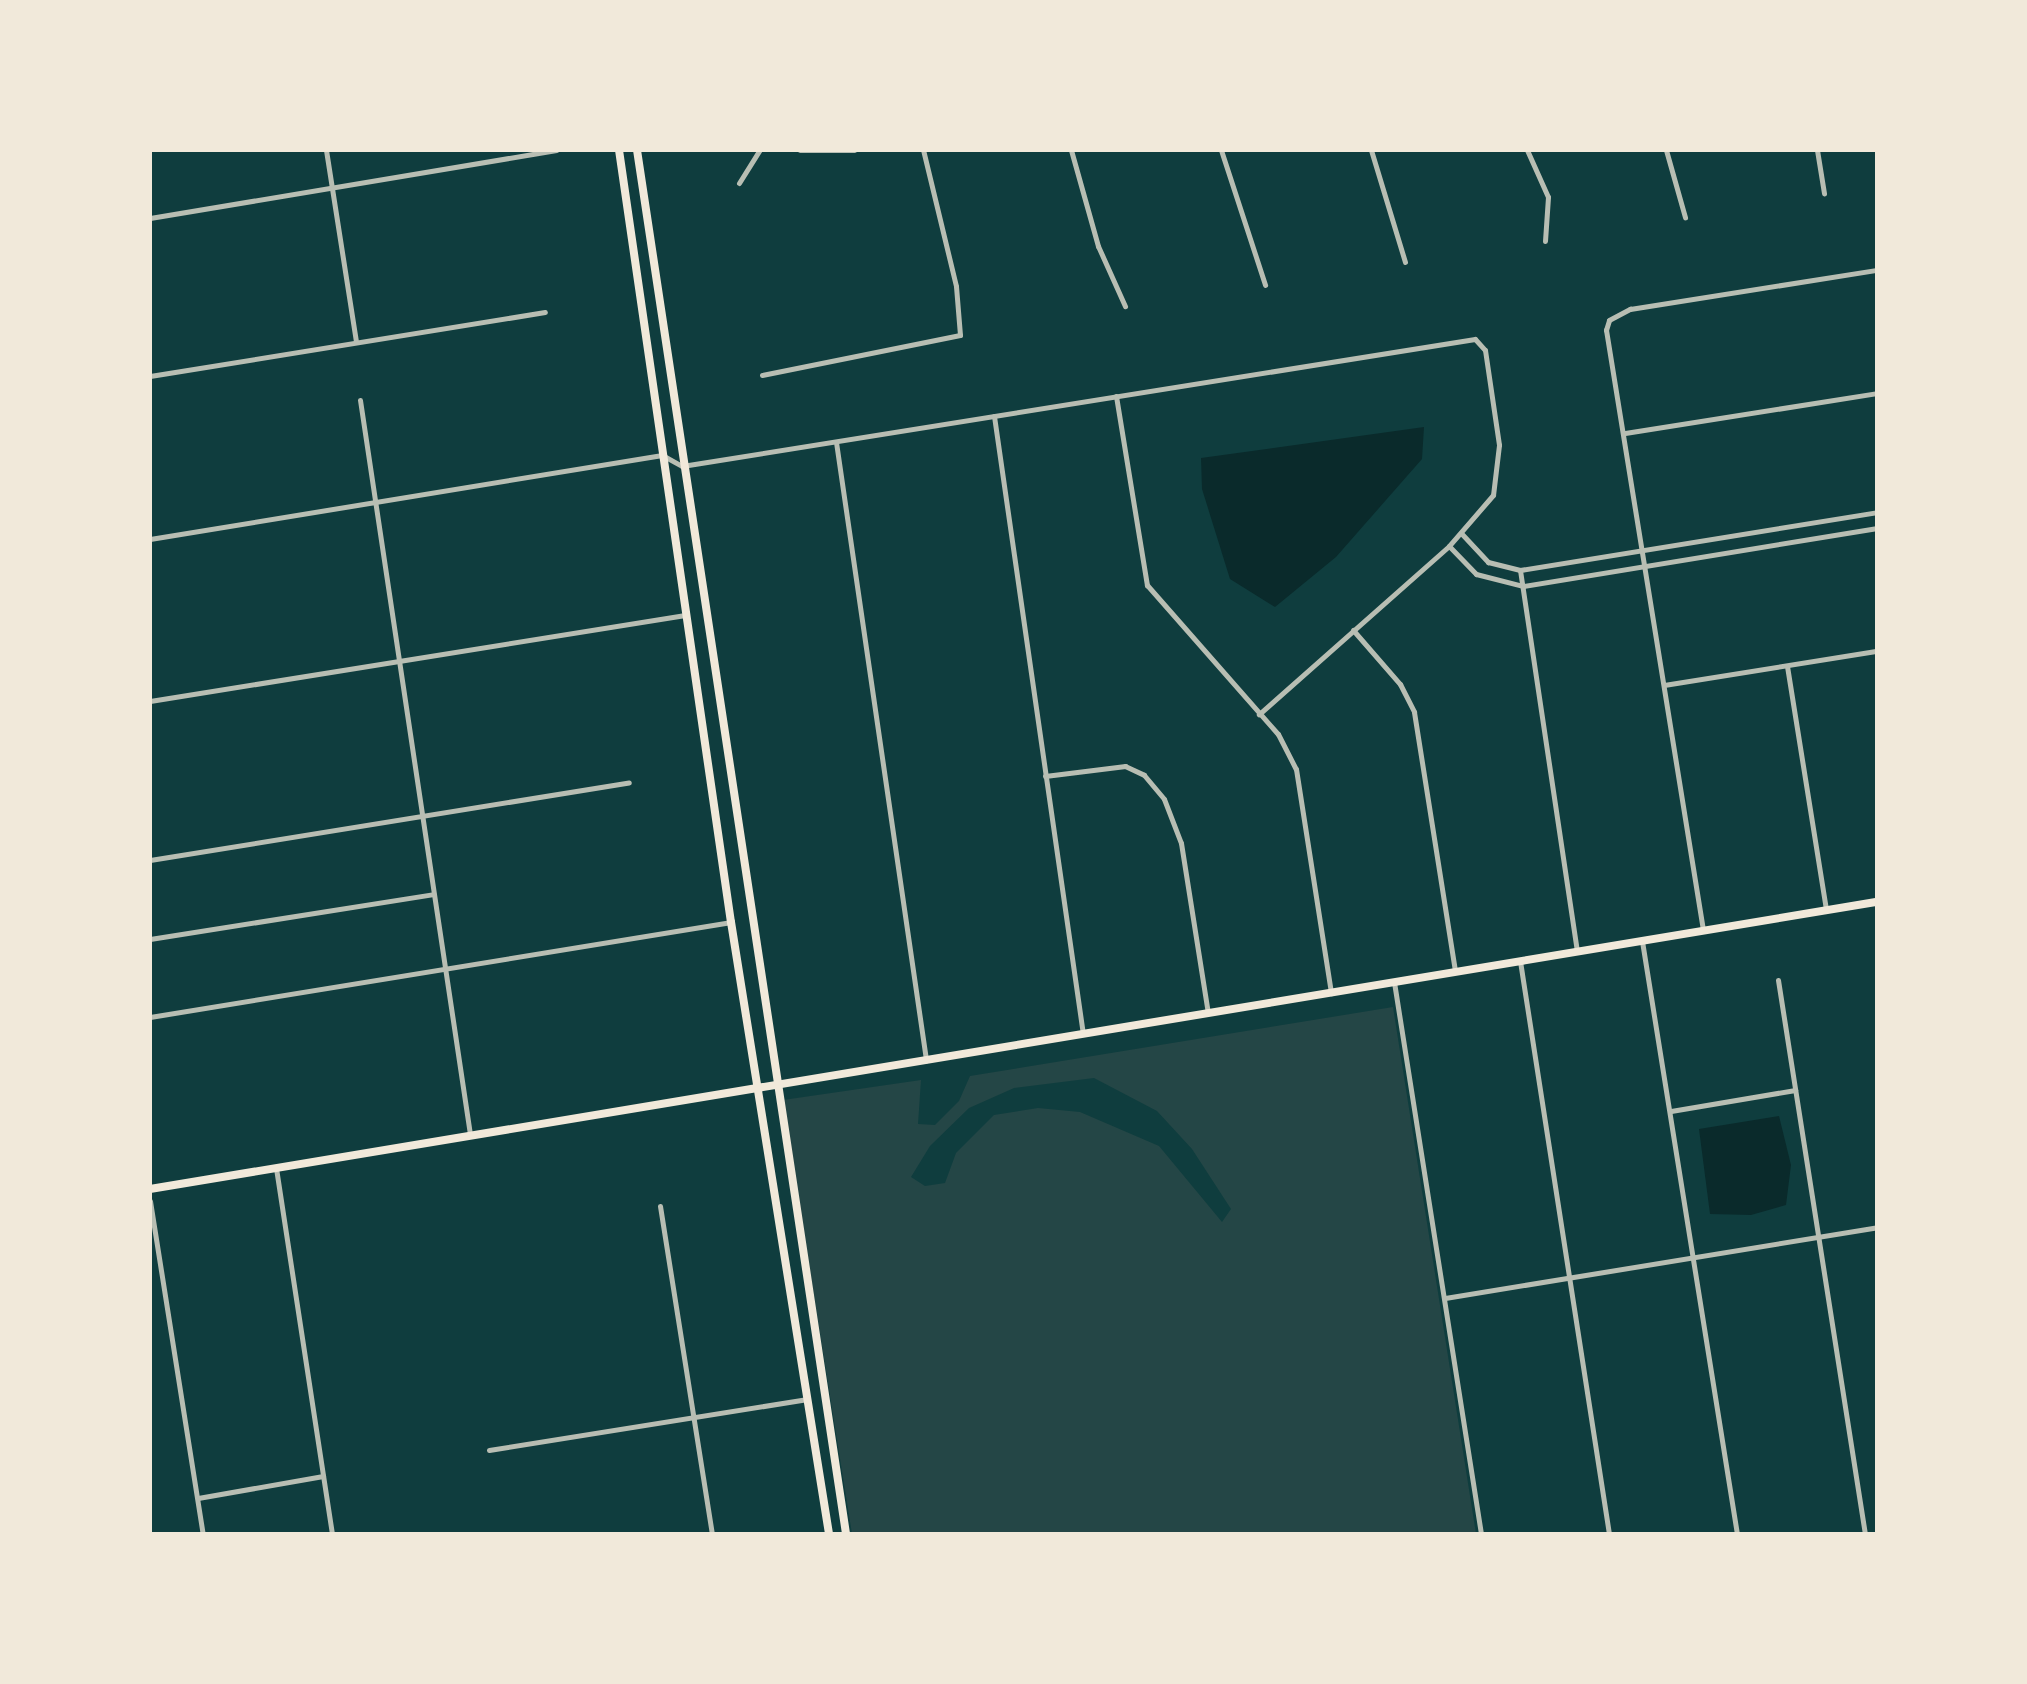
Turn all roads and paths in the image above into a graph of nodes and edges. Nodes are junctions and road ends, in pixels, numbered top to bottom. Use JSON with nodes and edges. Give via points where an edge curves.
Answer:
{"nodes":[{"id":1,"x":326,"y":150,"type":"edge"},
{"id":2,"x":556,"y":150,"type":"edge"},
{"id":3,"x":619,"y":150,"type":"edge"},
{"id":4,"x":636,"y":150,"type":"edge"},
{"id":5,"x":760,"y":150,"type":"edge"},
{"id":6,"x":800,"y":150,"type":"edge"},
{"id":7,"x":854,"y":150,"type":"edge"},
{"id":8,"x":923,"y":150,"type":"edge"},
{"id":9,"x":1070,"y":150,"type":"edge"},
{"id":10,"x":1222,"y":150,"type":"edge"},
{"id":11,"x":1371,"y":150,"type":"edge"},
{"id":12,"x":1527,"y":150,"type":"edge"},
{"id":13,"x":1666,"y":150,"type":"edge"},
{"id":14,"x":1817,"y":150,"type":"edge"},
{"id":15,"x":739,"y":183,"type":"dead end"},
{"id":16,"x":332,"y":188,"type":"junction"},
{"id":17,"x":1824,"y":193,"type":"dead end"},
{"id":18,"x":1685,"y":217,"type":"dead end"},
{"id":19,"x":150,"y":218,"type":"edge"},
{"id":20,"x":1545,"y":241,"type":"dead end"},
{"id":21,"x":1405,"y":262,"type":"dead end"},
{"id":22,"x":1877,"y":270,"type":"edge"},
{"id":23,"x":1265,"y":285,"type":"dead end"},
{"id":24,"x":1126,"y":306,"type":"dead end"},
{"id":25,"x":545,"y":312,"type":"dead end"},
{"id":26,"x":356,"y":341,"type":"junction"},
{"id":27,"x":762,"y":374,"type":"dead end"},
{"id":28,"x":150,"y":376,"type":"edge"},
{"id":29,"x":1877,"y":393,"type":"edge"},
{"id":30,"x":1116,"y":396,"type":"junction"},
{"id":31,"x":360,"y":400,"type":"dead end"},
{"id":32,"x":994,"y":416,"type":"junction"},
{"id":33,"x":1625,"y":433,"type":"junction"},
{"id":34,"x":836,"y":442,"type":"junction"},
{"id":35,"x":662,"y":455,"type":"junction"},
{"id":36,"x":682,"y":466,"type":"junction"},
{"id":37,"x":376,"y":502,"type":"junction"},
{"id":38,"x":1877,"y":512,"type":"edge"},
{"id":39,"x":1877,"y":528,"type":"edge"},
{"id":40,"x":1461,"y":533,"type":"junction"},
{"id":41,"x":150,"y":539,"type":"edge"},
{"id":42,"x":1449,"y":546,"type":"junction"},
{"id":43,"x":1642,"y":550,"type":"junction"},
{"id":44,"x":1644,"y":566,"type":"junction"},
{"id":45,"x":1520,"y":570,"type":"junction"},
{"id":46,"x":1522,"y":586,"type":"junction"},
{"id":47,"x":686,"y":615,"type":"junction"},
{"id":48,"x":1353,"y":630,"type":"junction"},
{"id":49,"x":1877,"y":651,"type":"edge"},
{"id":50,"x":399,"y":661,"type":"junction"},
{"id":51,"x":1787,"y":666,"type":"junction"},
{"id":52,"x":1664,"y":686,"type":"junction"},
{"id":53,"x":150,"y":701,"type":"edge"},
{"id":54,"x":1259,"y":714,"type":"junction"},
{"id":55,"x":1045,"y":776,"type":"junction"},
{"id":56,"x":628,"y":782,"type":"dead end"},
{"id":57,"x":422,"y":814,"type":"junction"},
{"id":58,"x":150,"y":860,"type":"edge"},
{"id":59,"x":433,"y":894,"type":"junction"},
{"id":60,"x":1877,"y":902,"type":"edge"},
{"id":61,"x":1826,"y":910,"type":"junction"},
{"id":62,"x":731,"y":922,"type":"junction"},
{"id":63,"x":1703,"y":930,"type":"junction"},
{"id":64,"x":150,"y":939,"type":"edge"},
{"id":65,"x":1642,"y":941,"type":"junction"},
{"id":66,"x":1577,"y":951,"type":"junction"},
{"id":67,"x":1520,"y":961,"type":"junction"},
{"id":68,"x":446,"y":970,"type":"junction"},
{"id":69,"x":1455,"y":972,"type":"junction"},
{"id":70,"x":1778,"y":980,"type":"dead end"},
{"id":71,"x":1394,"y":982,"type":"junction"},
{"id":72,"x":1330,"y":993,"type":"junction"},
{"id":73,"x":1208,"y":1013,"type":"junction"},
{"id":74,"x":150,"y":1018,"type":"edge"},
{"id":75,"x":1083,"y":1034,"type":"junction"},
{"id":76,"x":926,"y":1060,"type":"junction"},
{"id":77,"x":775,"y":1082,"type":"junction"},
{"id":78,"x":757,"y":1085,"type":"junction"},
{"id":79,"x":1795,"y":1090,"type":"junction"},
{"id":80,"x":1671,"y":1111,"type":"junction"},
{"id":81,"x":470,"y":1134,"type":"junction"},
{"id":82,"x":276,"y":1168,"type":"junction"},
{"id":83,"x":150,"y":1189,"type":"edge"},
{"id":84,"x":150,"y":1201,"type":"edge"},
{"id":85,"x":660,"y":1206,"type":"dead end"},
{"id":86,"x":1877,"y":1226,"type":"edge"},
{"id":87,"x":1818,"y":1236,"type":"junction"},
{"id":88,"x":1694,"y":1256,"type":"junction"},
{"id":89,"x":1569,"y":1277,"type":"junction"},
{"id":90,"x":1445,"y":1298,"type":"junction"},
{"id":91,"x":806,"y":1399,"type":"junction"},
{"id":92,"x":693,"y":1417,"type":"junction"},
{"id":93,"x":489,"y":1450,"type":"dead end"},
{"id":94,"x":323,"y":1476,"type":"junction"},
{"id":95,"x":198,"y":1498,"type":"junction"},
{"id":96,"x":203,"y":1534,"type":"edge"},
{"id":97,"x":332,"y":1534,"type":"edge"},
{"id":98,"x":712,"y":1534,"type":"edge"},
{"id":99,"x":829,"y":1534,"type":"edge"},
{"id":100,"x":846,"y":1534,"type":"edge"},
{"id":101,"x":1481,"y":1534,"type":"edge"},
{"id":102,"x":1609,"y":1534,"type":"edge"},
{"id":103,"x":1738,"y":1534,"type":"edge"},
{"id":104,"x":1865,"y":1534,"type":"edge"}],
"edges":[{"from":1,"to":16,"type":"street"},
{"from":2,"to":16,"type":"street"},
{"from":3,"to":35,"type":"main road"},
{"from":4,"to":36,"type":"main road"},
{"from":5,"to":15,"type":"street"},
{"from":6,"to":7,"type":"street"},
{"from":8,"to":27,"type":"street","via":[[956,286],[960,335]]},
{"from":9,"to":24,"type":"street","via":[[1098,246]]},
{"from":10,"to":23,"type":"street"},
{"from":11,"to":21,"type":"street"},
{"from":12,"to":20,"type":"street","via":[[1548,197]]},
{"from":13,"to":18,"type":"street"},
{"from":14,"to":17,"type":"street"},
{"from":16,"to":19,"type":"street"},
{"from":16,"to":26,"type":"street"},
{"from":22,"to":33,"type":"street","via":[[1618,313],[1606,330]]},
{"from":25,"to":26,"type":"street"},
{"from":26,"to":28,"type":"street"},
{"from":29,"to":33,"type":"street"},
{"from":30,"to":32,"type":"street"},
{"from":30,"to":40,"type":"street","via":[[1452,340],[1480,343],[1501,469],[1488,502]]},
{"from":30,"to":54,"type":"street","via":[[1147,584]]},
{"from":31,"to":37,"type":"street"},
{"from":32,"to":34,"type":"street"},
{"from":32,"to":55,"type":"street"},
{"from":33,"to":43,"type":"street"},
{"from":34,"to":36,"type":"street"},
{"from":34,"to":76,"type":"street"},
{"from":35,"to":36,"type":"street"},
{"from":35,"to":37,"type":"street"},
{"from":35,"to":47,"type":"main road"},
{"from":36,"to":77,"type":"main road"},
{"from":37,"to":41,"type":"street"},
{"from":37,"to":50,"type":"street"},
{"from":38,"to":43,"type":"street"},
{"from":39,"to":44,"type":"street"},
{"from":40,"to":42,"type":"street"},
{"from":40,"to":45,"type":"street","via":[[1488,562]]},
{"from":42,"to":46,"type":"street","via":[[1476,574]]},
{"from":42,"to":48,"type":"street"},
{"from":43,"to":44,"type":"street"},
{"from":43,"to":45,"type":"street"},
{"from":44,"to":46,"type":"street"},
{"from":44,"to":52,"type":"street"},
{"from":45,"to":46,"type":"street"},
{"from":46,"to":66,"type":"street"},
{"from":47,"to":50,"type":"street"},
{"from":47,"to":62,"type":"main road"},
{"from":48,"to":54,"type":"street"},
{"from":48,"to":69,"type":"street","via":[[1400,684],[1414,712]]},
{"from":49,"to":51,"type":"street"},
{"from":50,"to":53,"type":"street"},
{"from":50,"to":57,"type":"street"},
{"from":51,"to":52,"type":"street"},
{"from":51,"to":61,"type":"street"},
{"from":52,"to":63,"type":"street"},
{"from":54,"to":72,"type":"street","via":[[1296,769]]},
{"from":55,"to":73,"type":"street","via":[[1125,766],[1144,775],[1164,799],[1181,843]]},
{"from":55,"to":75,"type":"street"},
{"from":56,"to":57,"type":"street"},
{"from":57,"to":58,"type":"street"},
{"from":57,"to":59,"type":"street"},
{"from":59,"to":64,"type":"street"},
{"from":59,"to":68,"type":"street"},
{"from":60,"to":61,"type":"main road"},
{"from":61,"to":63,"type":"main road"},
{"from":62,"to":68,"type":"street"},
{"from":62,"to":78,"type":"main road"},
{"from":63,"to":65,"type":"main road"},
{"from":65,"to":66,"type":"main road"},
{"from":65,"to":80,"type":"street"},
{"from":66,"to":67,"type":"main road"},
{"from":67,"to":69,"type":"main road"},
{"from":67,"to":89,"type":"street"},
{"from":68,"to":74,"type":"street"},
{"from":68,"to":81,"type":"street"},
{"from":69,"to":71,"type":"main road"},
{"from":70,"to":79,"type":"street"},
{"from":71,"to":72,"type":"main road"},
{"from":71,"to":90,"type":"street"},
{"from":72,"to":73,"type":"main road"},
{"from":73,"to":75,"type":"main road"},
{"from":75,"to":76,"type":"main road"},
{"from":76,"to":77,"type":"main road"},
{"from":77,"to":78,"type":"main road"},
{"from":77,"to":100,"type":"main road"},
{"from":78,"to":81,"type":"main road"},
{"from":78,"to":91,"type":"main road"},
{"from":79,"to":80,"type":"street"},
{"from":79,"to":87,"type":"street"},
{"from":80,"to":88,"type":"street"},
{"from":81,"to":82,"type":"main road"},
{"from":82,"to":83,"type":"main road"},
{"from":82,"to":94,"type":"street"},
{"from":84,"to":95,"type":"street"},
{"from":85,"to":92,"type":"street"},
{"from":86,"to":87,"type":"street"},
{"from":87,"to":88,"type":"street"},
{"from":87,"to":104,"type":"street"},
{"from":88,"to":89,"type":"street"},
{"from":88,"to":103,"type":"street"},
{"from":89,"to":90,"type":"street"},
{"from":89,"to":102,"type":"street"},
{"from":90,"to":101,"type":"street"},
{"from":91,"to":92,"type":"street"},
{"from":91,"to":99,"type":"main road"},
{"from":92,"to":93,"type":"street"},
{"from":92,"to":98,"type":"street"},
{"from":94,"to":95,"type":"street"},
{"from":94,"to":97,"type":"street"},
{"from":95,"to":96,"type":"street"}]}
